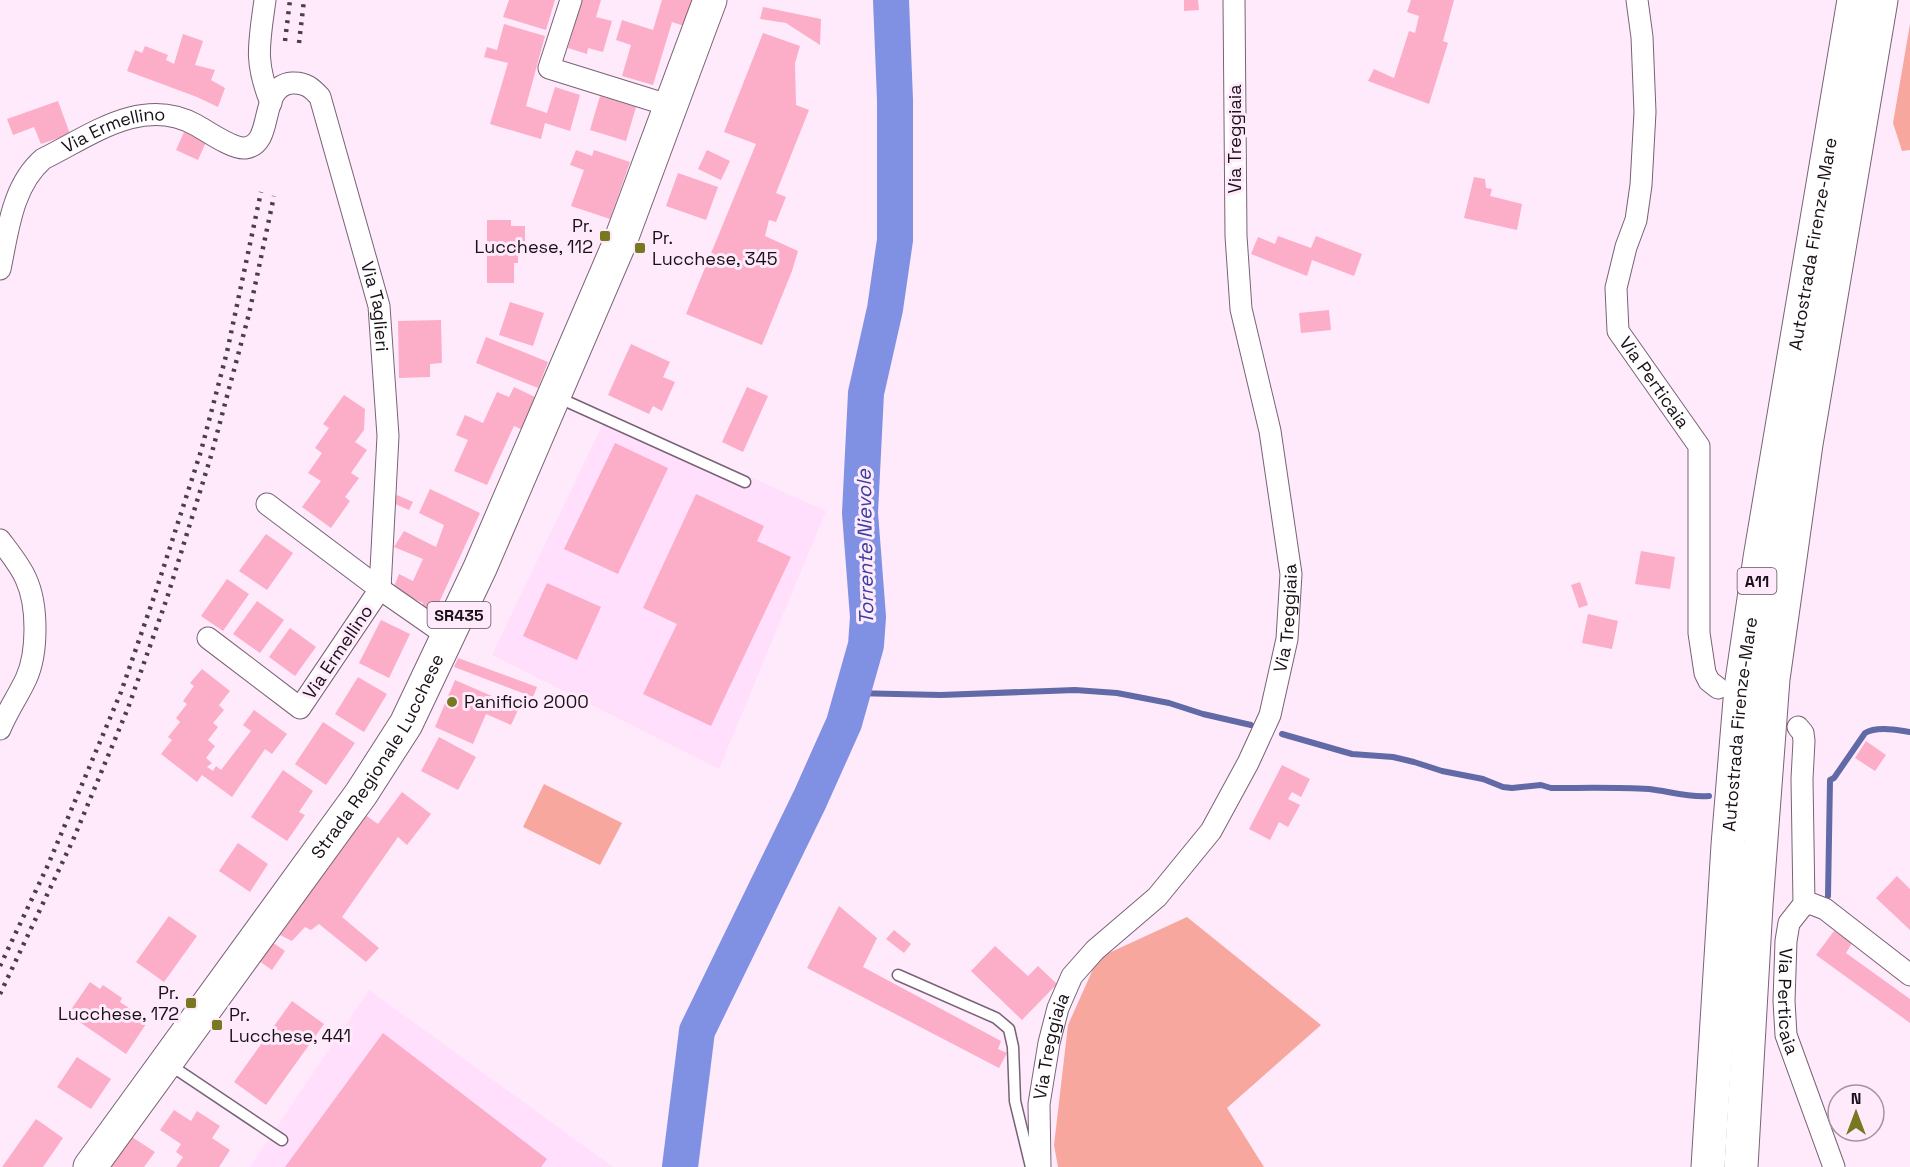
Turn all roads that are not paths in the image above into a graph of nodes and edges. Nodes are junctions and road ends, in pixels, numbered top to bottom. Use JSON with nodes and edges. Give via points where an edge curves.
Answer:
{"nodes":[{"id":1,"x":265,"y":0,"type":"edge"},
{"id":2,"x":571,"y":0,"type":"edge"},
{"id":3,"x":710,"y":0,"type":"edge"},
{"id":4,"x":1234,"y":0,"type":"edge"},
{"id":5,"x":1637,"y":0,"type":"edge"},
{"id":6,"x":1854,"y":0,"type":"edge"},
{"id":7,"x":1881,"y":0,"type":"edge"},
{"id":8,"x":271,"y":103,"type":"junction"},
{"id":9,"x":671,"y":106,"type":"junction"},
{"id":10,"x":0,"y":269,"type":"edge"},
{"id":11,"x":554,"y":395,"type":"junction"},
{"id":12,"x":745,"y":482,"type":"dead end"},
{"id":13,"x":267,"y":504,"type":"dead end"},
{"id":14,"x":0,"y":540,"type":"edge"},
{"id":15,"x":380,"y":589,"type":"junction"},
{"id":16,"x":449,"y":637,"type":"junction"},
{"id":17,"x":208,"y":639,"type":"dead end"},
{"id":18,"x":1718,"y":688,"type":"dead end"},
{"id":19,"x":1798,"y":727,"type":"dead end"},
{"id":20,"x":0,"y":729,"type":"edge"},
{"id":21,"x":1804,"y":904,"type":"junction"},
{"id":22,"x":898,"y":975,"type":"dead end"},
{"id":23,"x":1910,"y":975,"type":"edge"},
{"id":24,"x":167,"y":1063,"type":"junction"},
{"id":25,"x":282,"y":1140,"type":"dead end"},
{"id":26,"x":90,"y":1167,"type":"edge"},
{"id":27,"x":1031,"y":1167,"type":"edge"},
{"id":28,"x":1040,"y":1167,"type":"edge"},
{"id":29,"x":1708,"y":1167,"type":"edge"},
{"id":30,"x":1741,"y":1167,"type":"edge"},
{"id":31,"x":1834,"y":1167,"type":"edge"}],
"edges":[{"from":1,"to":8,"type":"street","via":[[259,62]]},
{"from":2,"to":9,"type":"street","via":[[549,68]]},
{"from":3,"to":9,"type":"main road","name":"Strada Regionale Lucchese","number":"SR435"},
{"from":4,"to":28,"type":"street","name":"Via Treggiaia","via":[[1240,298],[1270,431],[1291,574],[1287,639],[1270,715],[1211,831],[1157,897],[1095,950],[1072,976],[1049,1043],[1039,1104]]},
{"from":5,"to":18,"type":"street","name":"Via Perticaia","via":[[1645,112],[1641,185],[1636,220],[1616,288],[1618,331],[1699,446],[1698,633],[1705,673]]},
{"from":6,"to":29,"type":"main road","name":"Autostrada Firenze-Mare","number":"A11","via":[[1741,688]]},
{"from":7,"to":30,"type":"main road","name":"Autostrada Firenze-Mare","number":"A11","via":[[1806,444],[1775,668]]},
{"from":8,"to":10,"type":"street","name":"Via Ermellino","via":[[260,137],[245,148],[181,117],[157,113],[126,117],[43,159],[19,190]]},
{"from":8,"to":15,"type":"street","name":"Via Taglieri","via":[[274,92],[291,83],[308,85],[320,97],[379,306],[388,436]]},
{"from":9,"to":11,"type":"main road","name":"Strada Regionale Lucchese","number":"SR435","via":[[620,242]]},
{"from":11,"to":12,"type":"lane"},
{"from":11,"to":16,"type":"main road","name":"Strada Regionale Lucchese","number":"SR435"},
{"from":13,"to":15,"type":"street","name":"Via Ermellino"},
{"from":14,"to":20,"type":"street","via":[[26,579],[35,636],[27,678]]},
{"from":15,"to":16,"type":"street","name":"Via Ermellino"},
{"from":15,"to":17,"type":"street","name":"Via Ermellino","via":[[300,708]]},
{"from":16,"to":24,"type":"main road","name":"Strada Regionale Lucchese","number":"SR435","via":[[385,759]]},
{"from":19,"to":21,"type":"street","via":[[1804,741]]},
{"from":21,"to":23,"type":"street","via":[[1825,909]]},
{"from":21,"to":31,"type":"street","name":"Via Perticaia","via":[[1789,923],[1786,941],[1786,1035]]},
{"from":22,"to":27,"type":"lane","via":[[996,1018],[1009,1029],[1014,1101]]},
{"from":24,"to":25,"type":"lane"},
{"from":24,"to":26,"type":"main road","name":"Strada Regionale Lucchese","number":"SR435"}]}
